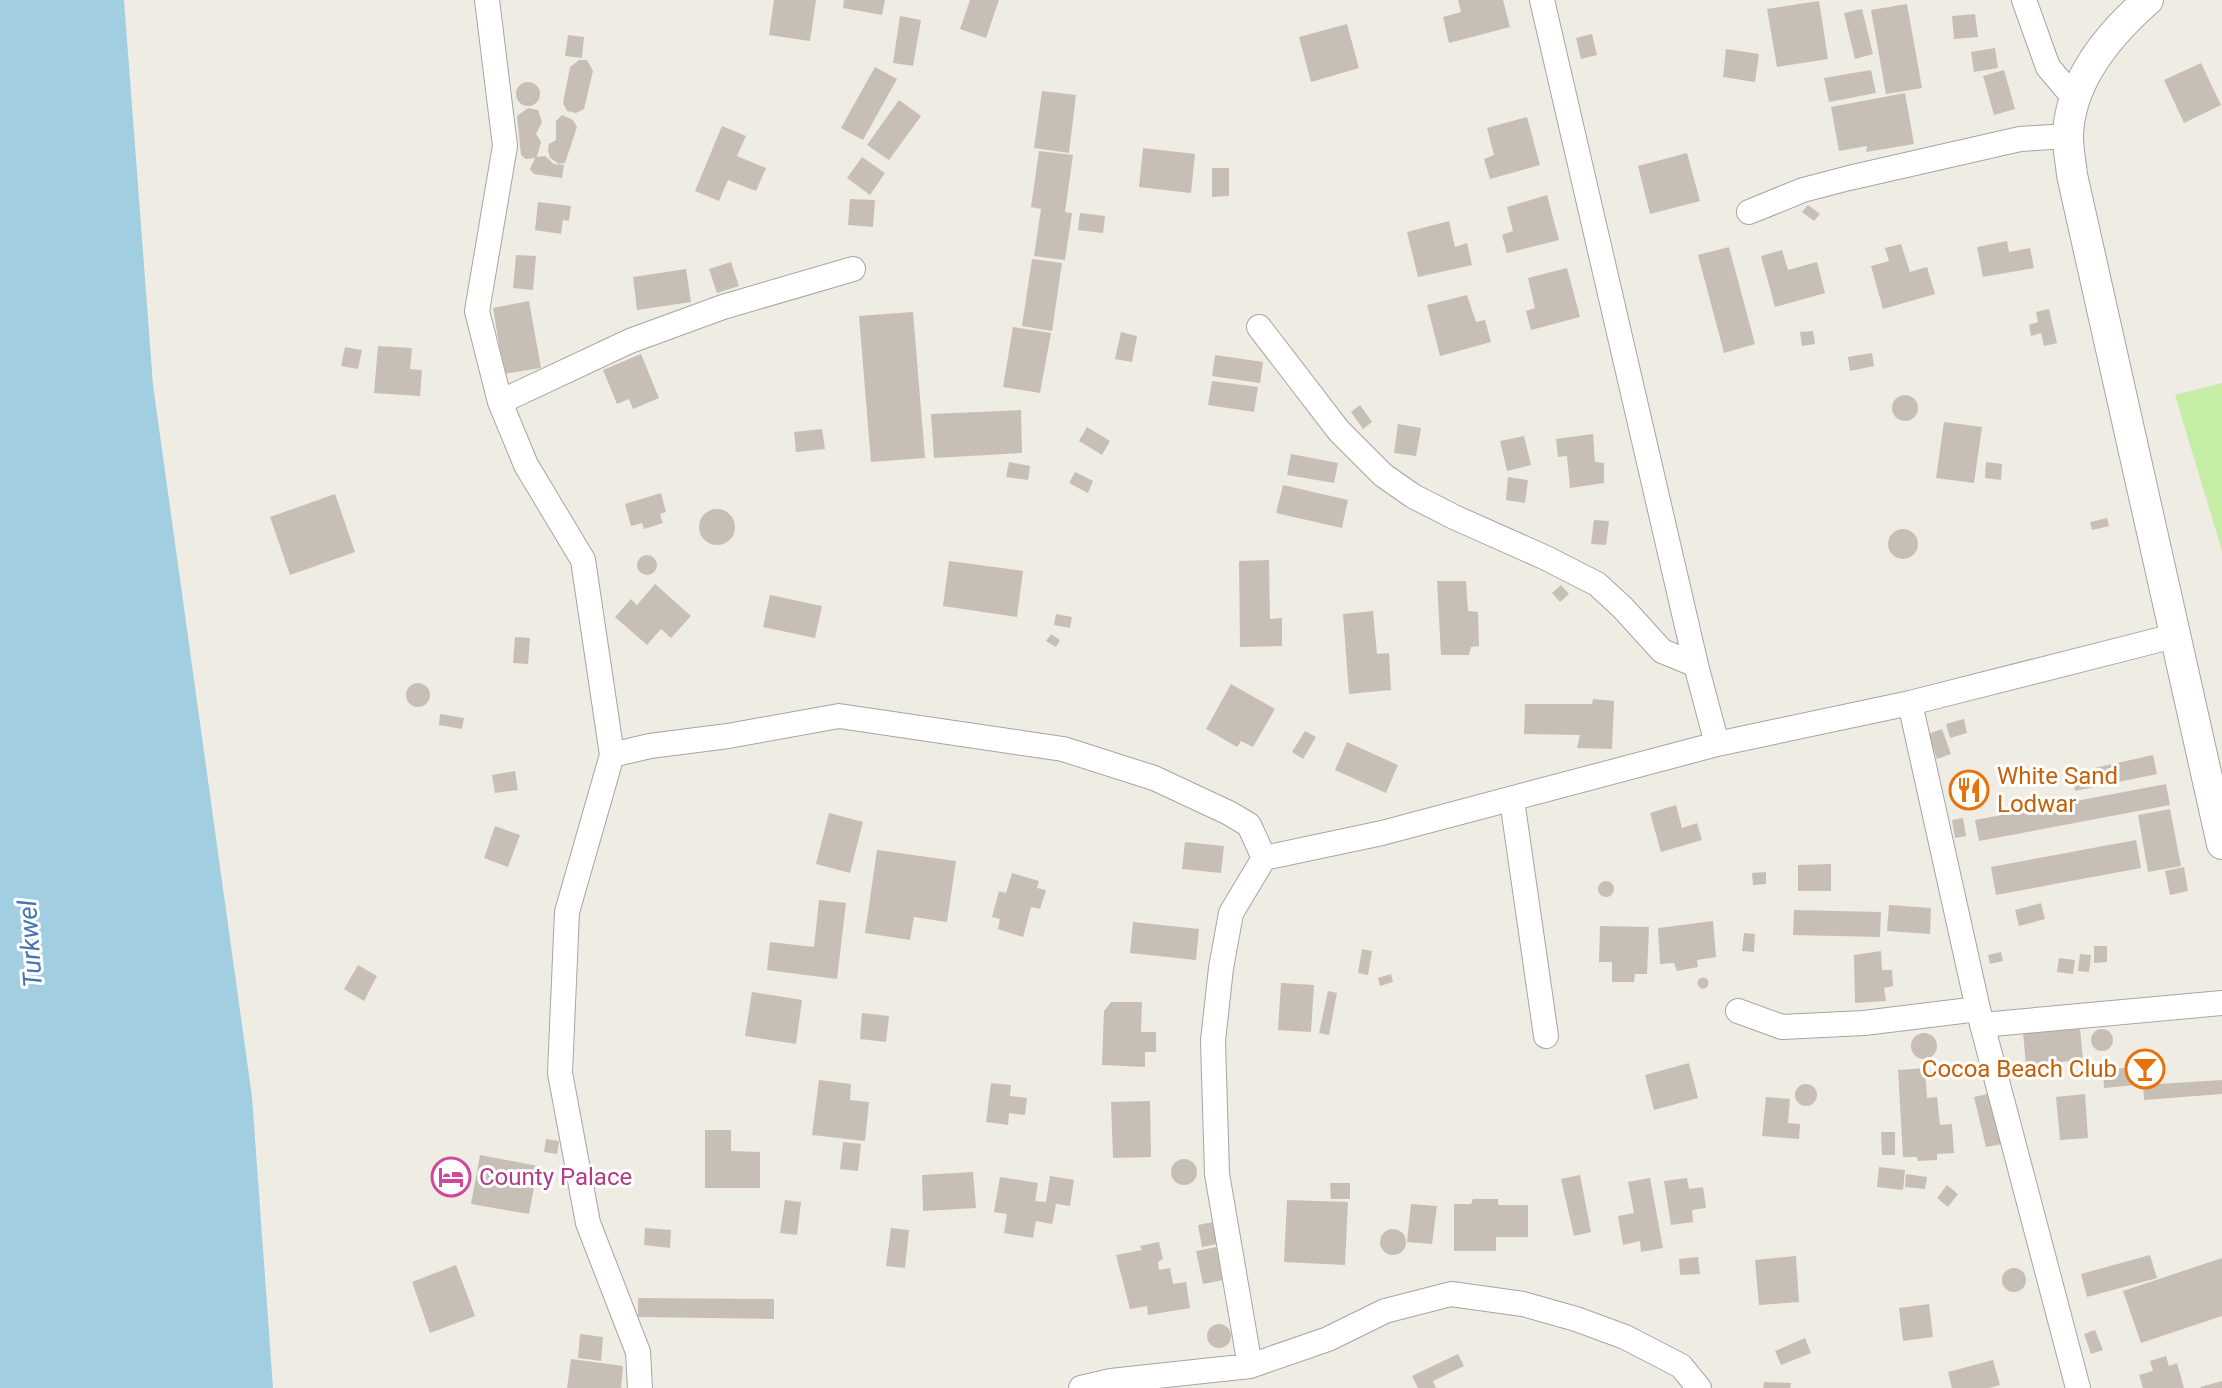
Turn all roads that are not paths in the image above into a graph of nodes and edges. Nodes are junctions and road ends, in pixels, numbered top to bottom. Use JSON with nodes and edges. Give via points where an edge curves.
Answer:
{"nodes":[{"id":1,"x":487,"y":0,"type":"edge"},
{"id":2,"x":1542,"y":0,"type":"edge"},
{"id":3,"x":2024,"y":0,"type":"edge"},
{"id":4,"x":2148,"y":0,"type":"edge"},
{"id":5,"x":2075,"y":99,"type":"junction"},
{"id":6,"x":2068,"y":136,"type":"junction"},
{"id":7,"x":1749,"y":212,"type":"dead end"},
{"id":8,"x":853,"y":269,"type":"dead end"},
{"id":9,"x":1259,"y":327,"type":"dead end"},
{"id":10,"x":500,"y":402,"type":"junction"},
{"id":11,"x":2174,"y":636,"type":"junction"},
{"id":12,"x":1696,"y":665,"type":"junction"},
{"id":13,"x":1910,"y":703,"type":"junction"},
{"id":14,"x":1717,"y":744,"type":"junction"},
{"id":15,"x":612,"y":755,"type":"junction"},
{"id":16,"x":1512,"y":800,"type":"junction"},
{"id":17,"x":2222,"y":844,"type":"edge"},
{"id":18,"x":1264,"y":858,"type":"junction"},
{"id":19,"x":2222,"y":1003,"type":"edge"},
{"id":20,"x":1738,"y":1011,"type":"dead end"},
{"id":21,"x":1980,"y":1017,"type":"junction"},
{"id":22,"x":1546,"y":1036,"type":"dead end"},
{"id":23,"x":1250,"y":1366,"type":"junction"},
{"id":24,"x":1112,"y":1384,"type":"edge"},
{"id":25,"x":640,"y":1388,"type":"edge"},
{"id":26,"x":1081,"y":1388,"type":"edge"},
{"id":27,"x":1699,"y":1388,"type":"edge"},
{"id":28,"x":2078,"y":1388,"type":"edge"}],
"edges":[{"from":1,"to":10,"type":"street","via":[[505,146],[477,311]]},
{"from":2,"to":12,"type":"street"},
{"from":3,"to":5,"type":"street","via":[[2048,67]]},
{"from":4,"to":5,"type":"street","via":[[2109,38]]},
{"from":5,"to":6,"type":"street"},
{"from":6,"to":7,"type":"street","via":[[2020,139],[1849,178]]},
{"from":6,"to":11,"type":"street","via":[[2072,175]]},
{"from":8,"to":10,"type":"street","via":[[630,341]]},
{"from":9,"to":12,"type":"street","via":[[1339,431],[1383,475],[1454,517],[1597,584],[1662,651]]},
{"from":10,"to":15,"type":"street","via":[[526,465],[583,560]]},
{"from":11,"to":13,"type":"street"},
{"from":11,"to":17,"type":"street"},
{"from":12,"to":14,"type":"street"},
{"from":13,"to":14,"type":"street"},
{"from":13,"to":21,"type":"street"},
{"from":14,"to":16,"type":"street"},
{"from":15,"to":18,"type":"street","via":[[839,716],[1063,749],[1154,778],[1229,813],[1249,825]]},
{"from":15,"to":25,"type":"street","via":[[567,912],[560,1073],[588,1223],[638,1352]]},
{"from":16,"to":18,"type":"street"},
{"from":16,"to":22,"type":"street"},
{"from":18,"to":23,"type":"street","via":[[1231,913],[1213,1041],[1217,1174]]},
{"from":19,"to":21,"type":"street"},
{"from":20,"to":21,"type":"street","via":[[1782,1027]]},
{"from":21,"to":28,"type":"street"},
{"from":23,"to":24,"type":"street"},
{"from":23,"to":27,"type":"street","via":[[1328,1339],[1385,1311],[1451,1294],[1523,1304],[1625,1337],[1681,1366]]},
{"from":24,"to":26,"type":"street"}]}
